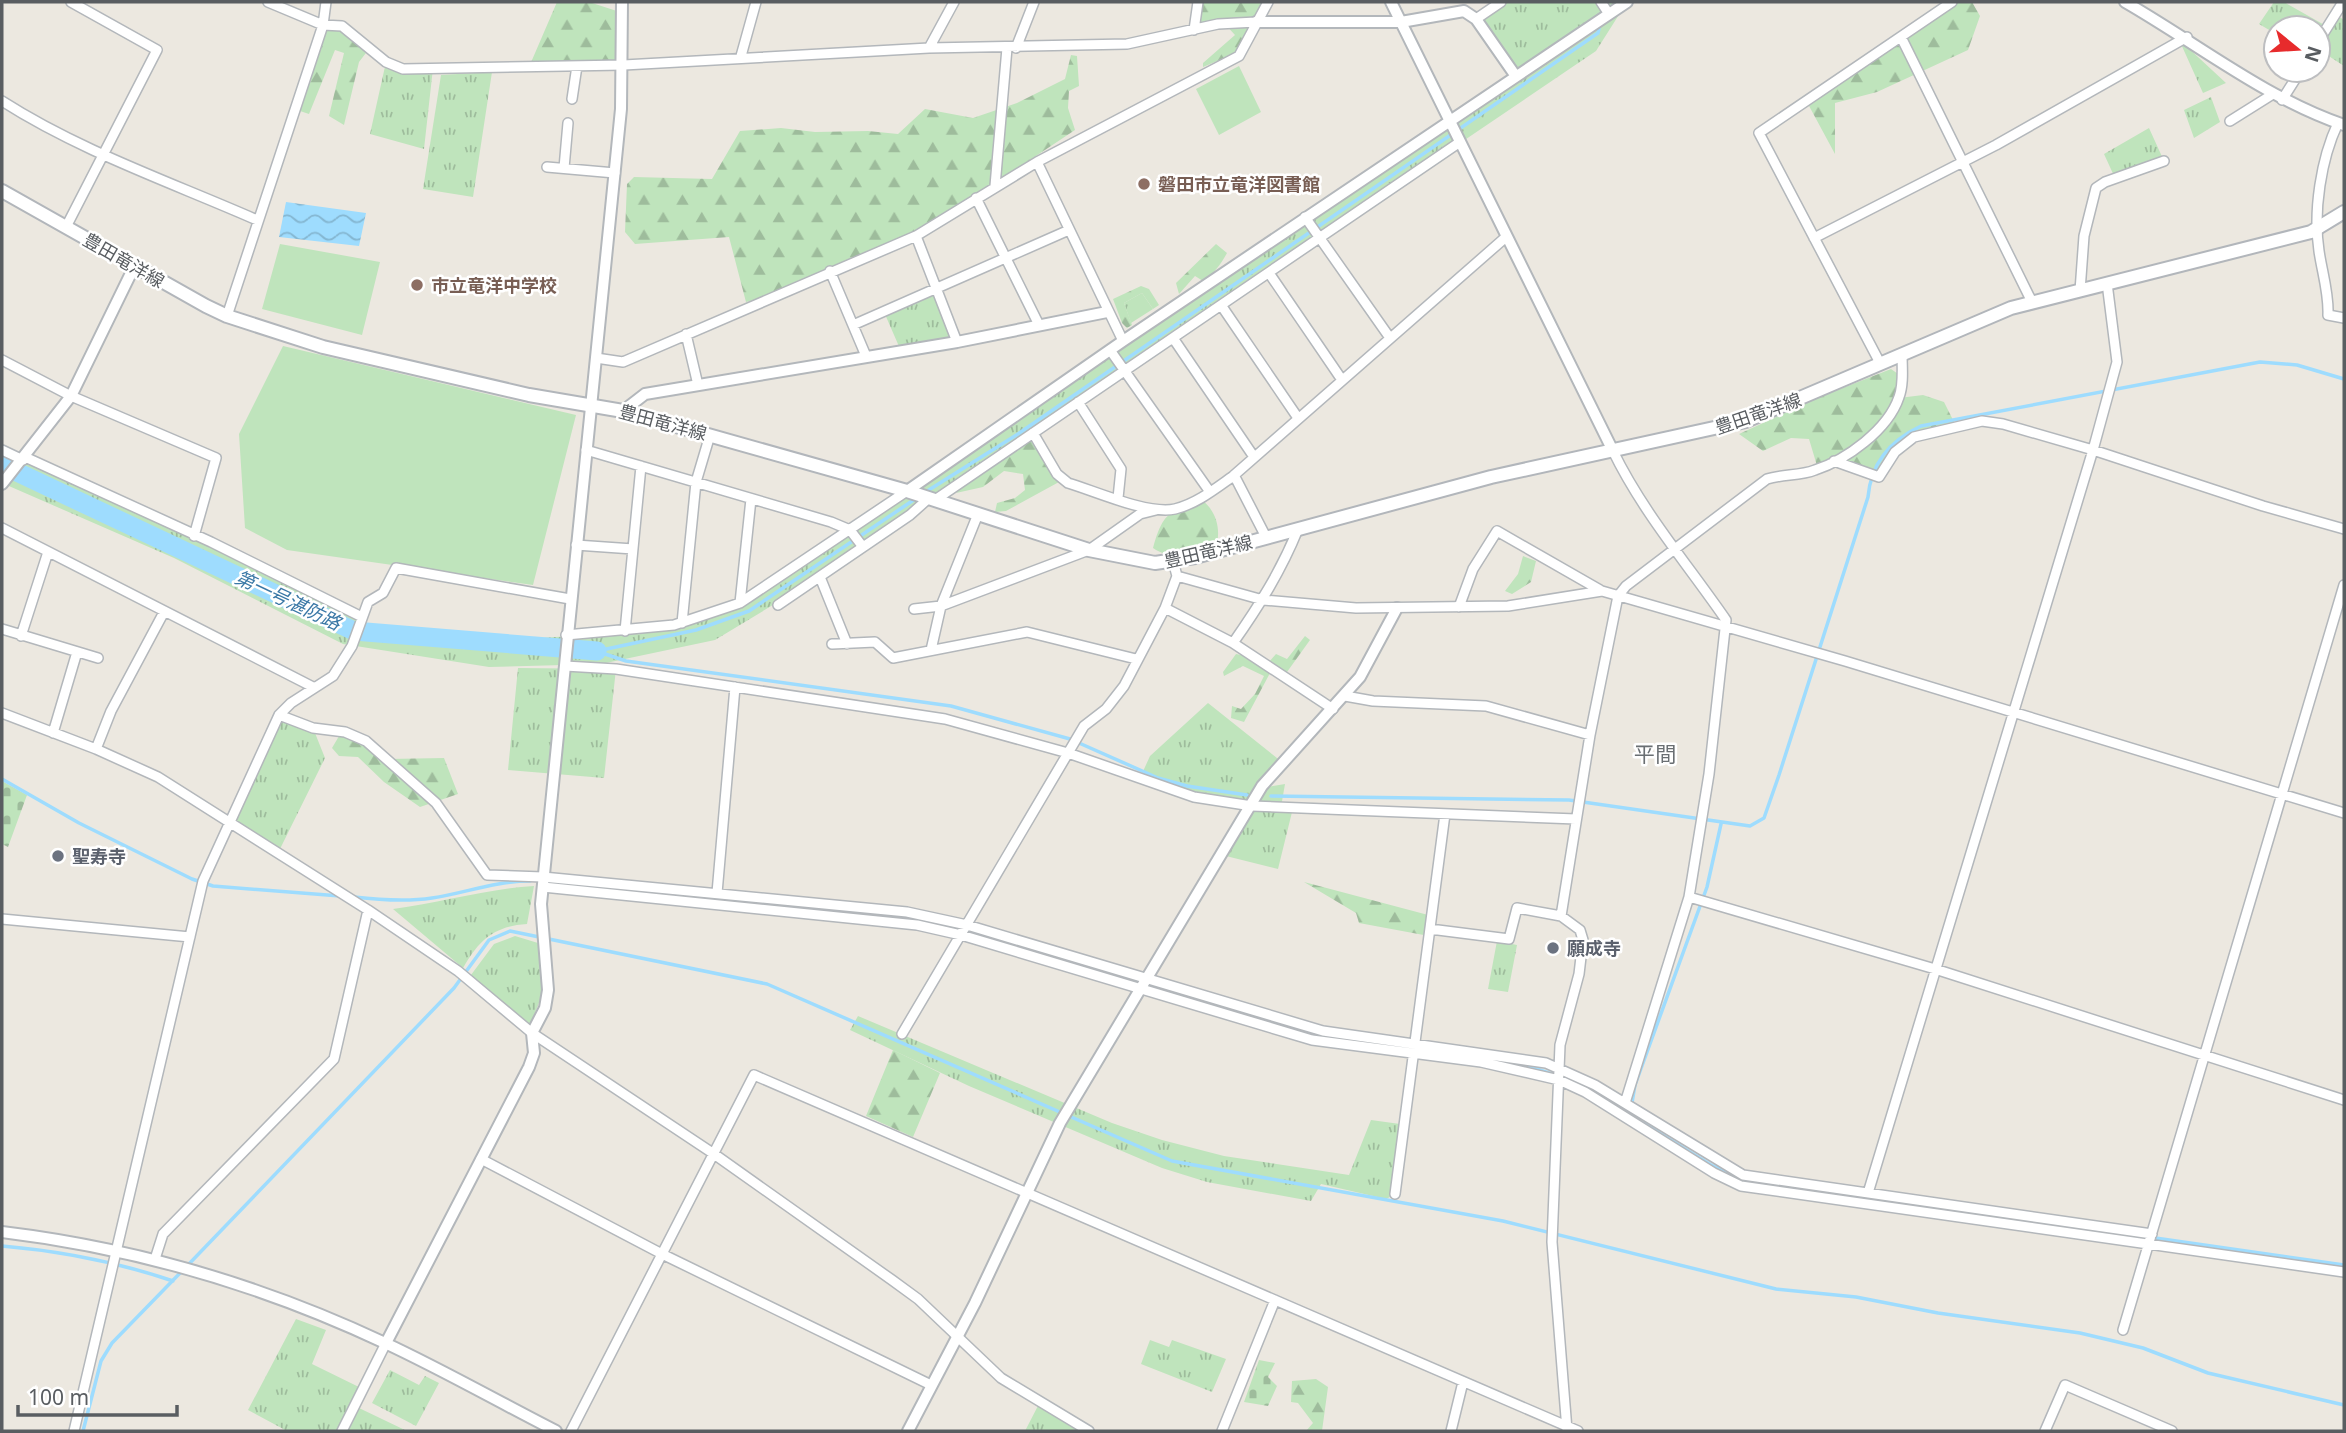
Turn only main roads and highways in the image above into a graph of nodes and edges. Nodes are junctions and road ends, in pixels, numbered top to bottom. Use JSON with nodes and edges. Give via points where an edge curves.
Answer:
{"nodes":[{"id":1,"x":2,"y":191,"type":"edge"},
{"id":2,"x":2344,"y":212,"type":"edge"}],
"edges":[{"from":1,"to":2,"type":"main road","name":"豊田竜洋線","via":[[227,316],[348,353],[529,395],[623,411],[908,491],[1089,550],[1155,563],[1491,477],[1746,421],[2032,302],[2318,229]]}]}
